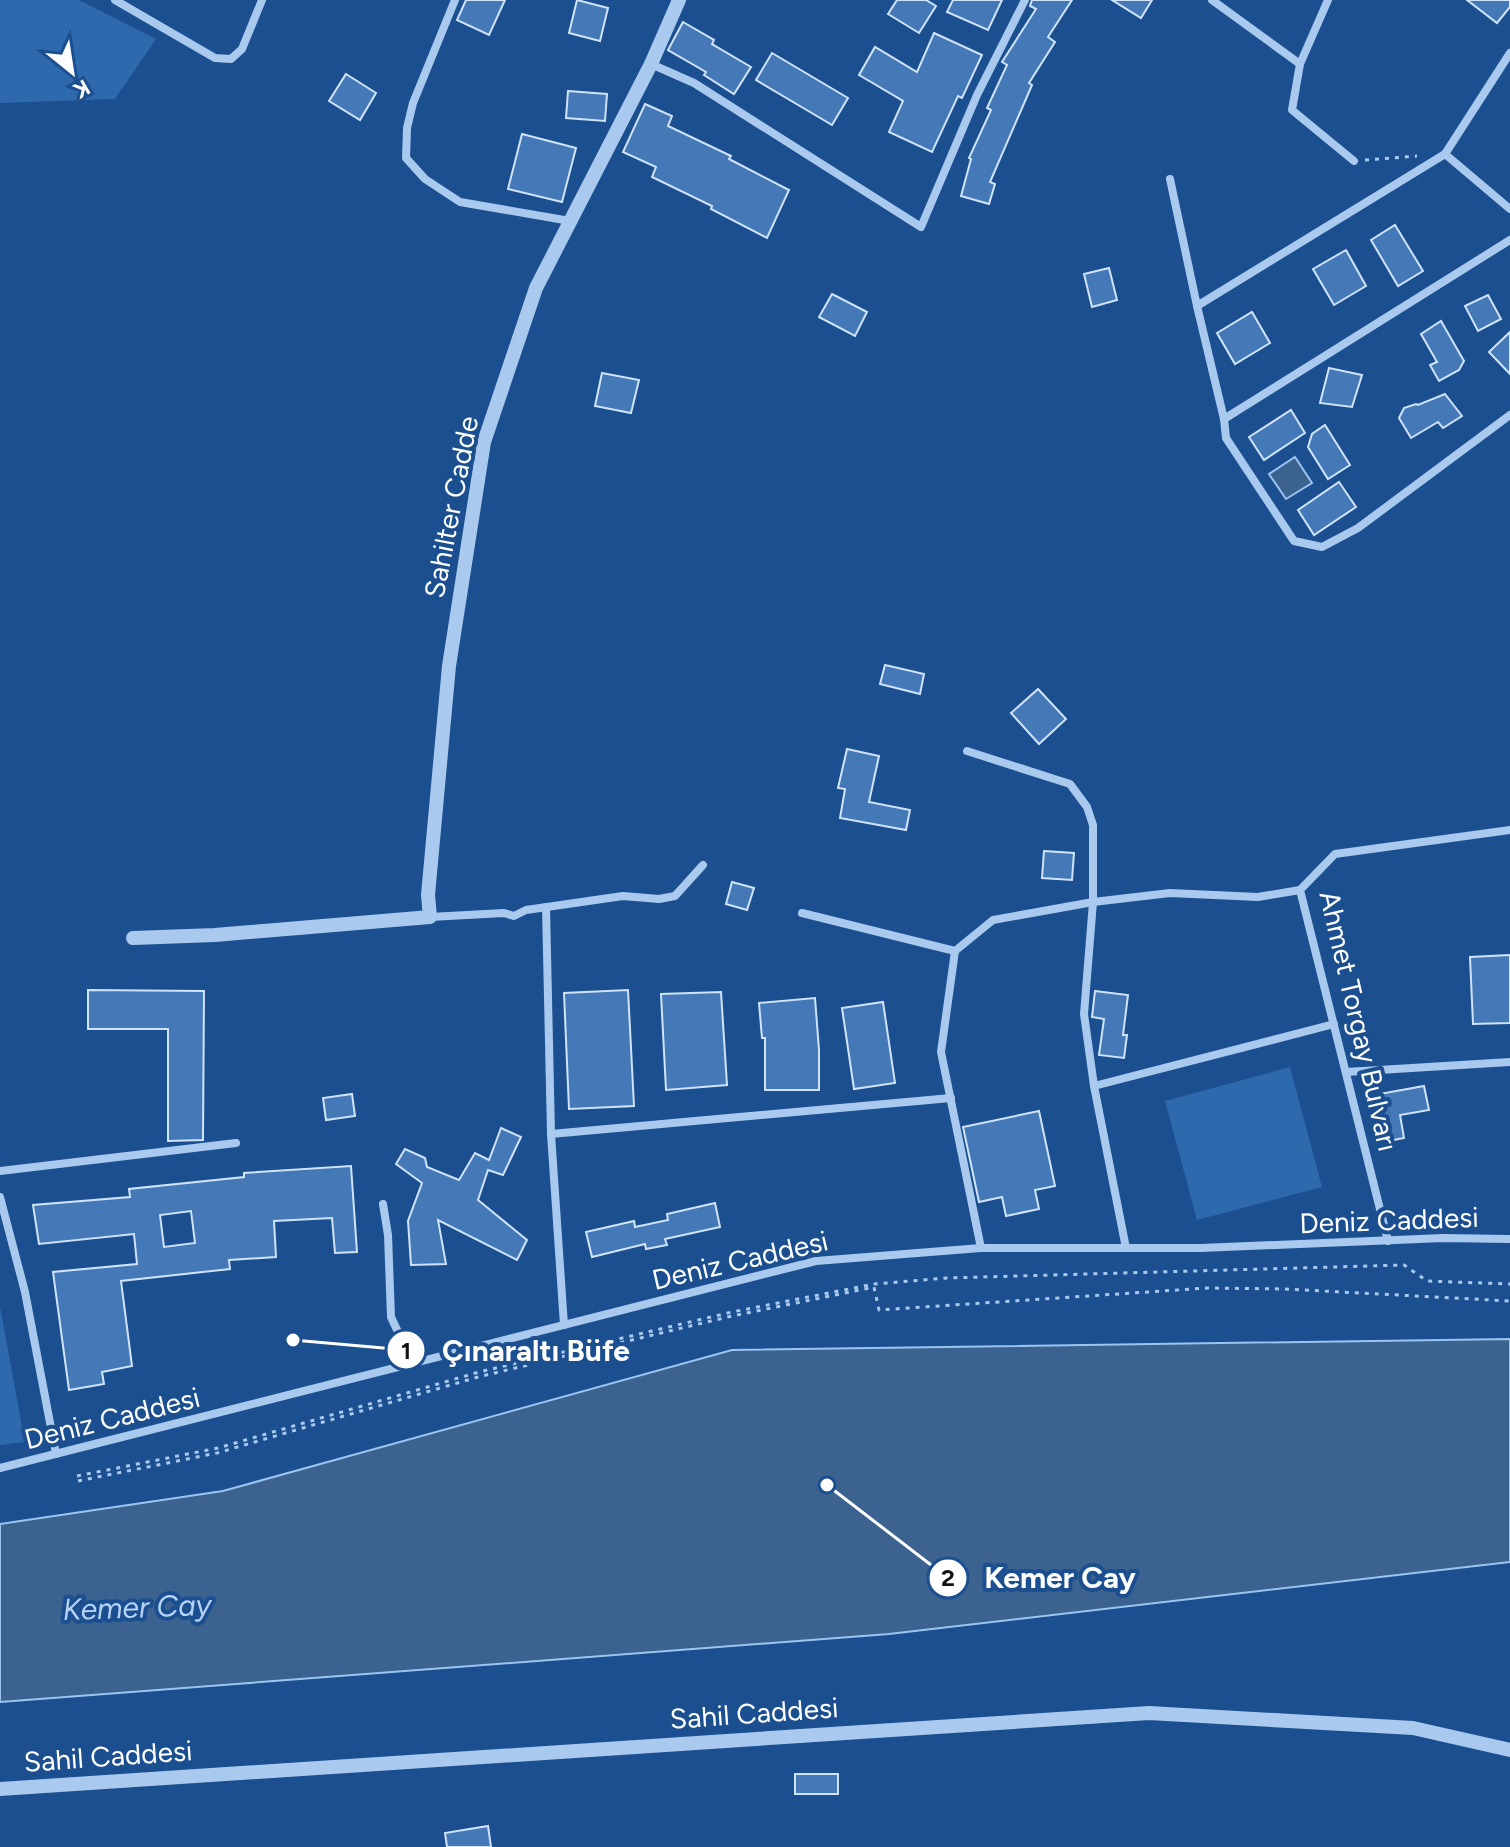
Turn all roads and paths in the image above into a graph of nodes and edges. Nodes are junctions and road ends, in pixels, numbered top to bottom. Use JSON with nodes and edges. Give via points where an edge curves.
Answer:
{"nodes":[{"id":1,"x":115,"y":0,"type":"edge"},
{"id":2,"x":262,"y":0,"type":"edge"},
{"id":3,"x":455,"y":0,"type":"edge"},
{"id":4,"x":679,"y":0,"type":"edge"},
{"id":5,"x":1025,"y":0,"type":"edge"},
{"id":6,"x":1212,"y":0,"type":"edge"},
{"id":7,"x":1328,"y":0,"type":"edge"},
{"id":8,"x":1510,"y":53,"type":"edge"},
{"id":9,"x":651,"y":64,"type":"junction"},
{"id":10,"x":1300,"y":64,"type":"junction"},
{"id":11,"x":1445,"y":154,"type":"junction"},
{"id":12,"x":1354,"y":161,"type":"joint"},
{"id":13,"x":1170,"y":179,"type":"dead end"},
{"id":14,"x":1510,"y":209,"type":"edge"},
{"id":15,"x":570,"y":221,"type":"junction"},
{"id":16,"x":1510,"y":240,"type":"edge"},
{"id":17,"x":1197,"y":306,"type":"junction"},
{"id":18,"x":1510,"y":415,"type":"edge"},
{"id":19,"x":1224,"y":419,"type":"junction"},
{"id":20,"x":967,"y":751,"type":"dead end"},
{"id":21,"x":1510,"y":830,"type":"edge"},
{"id":22,"x":703,"y":865,"type":"dead end"},
{"id":23,"x":1300,"y":890,"type":"junction"},
{"id":24,"x":1093,"y":902,"type":"junction"},
{"id":25,"x":546,"y":907,"type":"junction"},
{"id":26,"x":802,"y":913,"type":"dead end"},
{"id":27,"x":430,"y":917,"type":"junction"},
{"id":28,"x":133,"y":938,"type":"dead end"},
{"id":29,"x":955,"y":951,"type":"junction"},
{"id":30,"x":1334,"y":1024,"type":"junction"},
{"id":31,"x":1510,"y":1062,"type":"edge"},
{"id":32,"x":1346,"y":1072,"type":"junction"},
{"id":33,"x":1094,"y":1086,"type":"junction"},
{"id":34,"x":951,"y":1098,"type":"junction"},
{"id":35,"x":551,"y":1134,"type":"junction"},
{"id":36,"x":236,"y":1143,"type":"dead end"},
{"id":37,"x":0,"y":1171,"type":"edge"},
{"id":38,"x":0,"y":1197,"type":"edge"},
{"id":39,"x":383,"y":1204,"type":"dead end"},
{"id":40,"x":1510,"y":1239,"type":"edge"},
{"id":41,"x":1388,"y":1241,"type":"junction"},
{"id":42,"x":981,"y":1248,"type":"junction"},
{"id":43,"x":1126,"y":1248,"type":"junction"},
{"id":44,"x":1510,"y":1284,"type":"edge"},
{"id":45,"x":1510,"y":1301,"type":"edge"},
{"id":46,"x":564,"y":1325,"type":"junction"},
{"id":47,"x":413,"y":1364,"type":"junction"},
{"id":48,"x":56,"y":1454,"type":"junction"},
{"id":49,"x":0,"y":1468,"type":"edge"},
{"id":50,"x":1510,"y":1750,"type":"edge"},
{"id":51,"x":0,"y":1789,"type":"edge"}],
"edges":[{"from":1,"to":2,"type":"street","via":[[215,58],[231,59],[242,49]]},
{"from":3,"to":15,"type":"street","via":[[413,103],[406,158],[425,179],[460,202]]},
{"from":4,"to":9,"type":"street","name":"Sahilter Cadde"},
{"from":5,"to":9,"type":"street","via":[[977,95],[921,227],[694,83]]},
{"from":6,"to":10,"type":"street"},
{"from":7,"to":10,"type":"street"},
{"from":8,"to":11,"type":"street"},
{"from":9,"to":15,"type":"street","name":"Sahilter Cadde"},
{"from":10,"to":12,"type":"street","via":[[1292,110]]},
{"from":11,"to":12,"type":"path"},
{"from":11,"to":14,"type":"street"},
{"from":11,"to":17,"type":"street"},
{"from":13,"to":17,"type":"street"},
{"from":15,"to":27,"type":"street","name":"Sahilter Cadde","via":[[536,288],[484,442],[449,666]]},
{"from":16,"to":19,"type":"street"},
{"from":17,"to":19,"type":"street"},
{"from":18,"to":19,"type":"street","via":[[1358,528],[1322,547],[1294,541],[1226,438]]},
{"from":20,"to":24,"type":"street","via":[[1070,784],[1093,825]]},
{"from":21,"to":23,"type":"street","name":"Ahmet Torgay Bulvarı","via":[[1335,854]]},
{"from":22,"to":25,"type":"street","via":[[675,896],[623,896]]},
{"from":23,"to":24,"type":"street","via":[[1258,897],[1170,893]]},
{"from":23,"to":30,"type":"street","name":"Ahmet Torgay Bulvarı"},
{"from":24,"to":29,"type":"street","via":[[993,920]]},
{"from":24,"to":33,"type":"street","via":[[1084,1014]]},
{"from":25,"to":27,"type":"street","via":[[514,916]]},
{"from":25,"to":35,"type":"street"},
{"from":26,"to":29,"type":"street"},
{"from":27,"to":28,"type":"street"},
{"from":29,"to":34,"type":"street","via":[[941,1052]]},
{"from":30,"to":32,"type":"street","name":"Ahmet Torgay Bulvarı"},
{"from":30,"to":33,"type":"street"},
{"from":31,"to":32,"type":"street"},
{"from":32,"to":41,"type":"street","name":"Ahmet Torgay Bulvarı"},
{"from":33,"to":43,"type":"street"},
{"from":34,"to":35,"type":"street"},
{"from":34,"to":42,"type":"street"},
{"from":35,"to":46,"type":"street"},
{"from":36,"to":37,"type":"street"},
{"from":38,"to":48,"type":"street","via":[[25,1292]]},
{"from":39,"to":47,"type":"street","via":[[391,1317]]},
{"from":40,"to":41,"type":"street","name":"Deniz Caddesi"},
{"from":41,"to":43,"type":"street","name":"Deniz Caddesi"},
{"from":42,"to":43,"type":"street","name":"Deniz Caddesi"},
{"from":42,"to":46,"type":"street","name":"Deniz Caddesi","via":[[816,1261]]},
{"from":44,"to":45,"type":"path","via":[[1427,1281],[1404,1265],[874,1284],[494,1368],[218,1448],[78,1479],[217,1453],[478,1377],[874,1287],[879,1310],[1207,1288]]},
{"from":46,"to":47,"type":"street","name":"Deniz Caddesi"},
{"from":47,"to":48,"type":"street","name":"Deniz Caddesi"},
{"from":48,"to":49,"type":"street","name":"Deniz Caddesi"},
{"from":50,"to":51,"type":"street","name":"Sahil Caddesi","via":[[1413,1728],[1149,1713]]}]}
